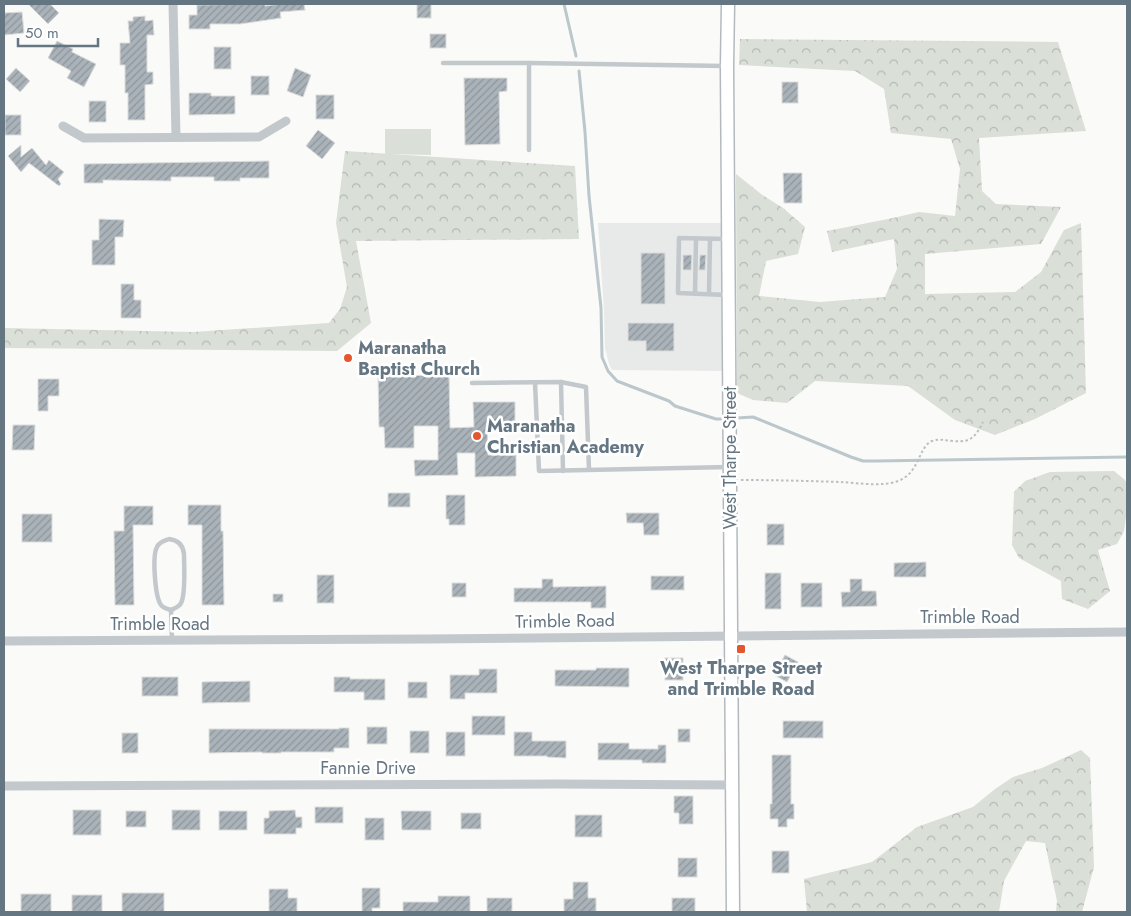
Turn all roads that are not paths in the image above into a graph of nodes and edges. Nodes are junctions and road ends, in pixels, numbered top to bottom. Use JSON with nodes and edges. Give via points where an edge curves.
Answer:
{"nodes":[{"id":1,"x":173,"y":4,"type":"edge"},
{"id":2,"x":728,"y":4,"type":"edge"},
{"id":3,"x":442,"y":63,"type":"dead end"},
{"id":4,"x":529,"y":63,"type":"junction"},
{"id":5,"x":728,"y":66,"type":"junction"},
{"id":6,"x":286,"y":121,"type":"dead end"},
{"id":7,"x":63,"y":126,"type":"dead end"},
{"id":8,"x":176,"y":137,"type":"junction"},
{"id":9,"x":529,"y":150,"type":"dead end"},
{"id":10,"x":696,"y":238,"type":"junction"},
{"id":11,"x":710,"y":239,"type":"junction"},
{"id":12,"x":729,"y":239,"type":"junction"},
{"id":13,"x":695,"y":294,"type":"junction"},
{"id":14,"x":709,"y":294,"type":"junction"},
{"id":15,"x":729,"y":295,"type":"junction"},
{"id":16,"x":561,"y":382,"type":"junction"},
{"id":17,"x":472,"y":383,"type":"dead end"},
{"id":18,"x":536,"y":383,"type":"junction"},
{"id":19,"x":563,"y":470,"type":"junction"},
{"id":20,"x":589,"y":470,"type":"junction"},
{"id":21,"x":730,"y":474,"type":"junction"},
{"id":22,"x":171,"y":610,"type":"junction"},
{"id":23,"x":1127,"y":632,"type":"edge"},
{"id":24,"x":732,"y":636,"type":"junction"},
{"id":25,"x":172,"y":640,"type":"junction"},
{"id":26,"x":4,"y":641,"type":"edge"},
{"id":27,"x":732,"y":785,"type":"junction"},
{"id":28,"x":4,"y":786,"type":"edge"},
{"id":29,"x":733,"y":912,"type":"edge"}],
"edges":[{"from":1,"to":8,"type":"street"},
{"from":2,"to":5,"type":"main road","name":"West Tharpe Street"},
{"from":3,"to":4,"type":"lane"},
{"from":4,"to":5,"type":"lane"},
{"from":4,"to":9,"type":"lane"},
{"from":5,"to":12,"type":"main road","name":"West Tharpe Street"},
{"from":6,"to":8,"type":"street","via":[[259,136]]},
{"from":7,"to":8,"type":"street","via":[[84,138]]},
{"from":10,"to":11,"type":"lane"},
{"from":10,"to":13,"type":"lane"},
{"from":10,"to":13,"type":"lane","via":[[679,238],[678,293]]},
{"from":11,"to":12,"type":"lane"},
{"from":11,"to":14,"type":"lane"},
{"from":12,"to":15,"type":"main road","name":"West Tharpe Street"},
{"from":13,"to":14,"type":"lane"},
{"from":14,"to":15,"type":"lane"},
{"from":15,"to":21,"type":"main road","name":"West Tharpe Street"},
{"from":16,"to":18,"type":"lane"},
{"from":16,"to":19,"type":"lane"},
{"from":16,"to":20,"type":"lane","via":[[586,387]]},
{"from":17,"to":18,"type":"lane"},
{"from":18,"to":19,"type":"lane","via":[[538,471]]},
{"from":19,"to":20,"type":"lane"},
{"from":20,"to":21,"type":"lane"},
{"from":21,"to":24,"type":"main road","name":"West Tharpe Street"},
{"from":22,"to":22,"type":"lane","via":[[178,607],[184,595],[184,554],[179,543],[169,539],[157,546],[154,566],[159,602]]},
{"from":22,"to":25,"type":"lane"},
{"from":23,"to":24,"type":"street","name":"Trimble Road"},
{"from":24,"to":25,"type":"street","name":"Trimble Road"},
{"from":24,"to":27,"type":"main road","name":"West Tharpe Street"},
{"from":25,"to":26,"type":"street","name":"Trimble Road"},
{"from":27,"to":28,"type":"street","name":"Fannie Drive"},
{"from":27,"to":29,"type":"main road","name":"West Tharpe Street"}]}
